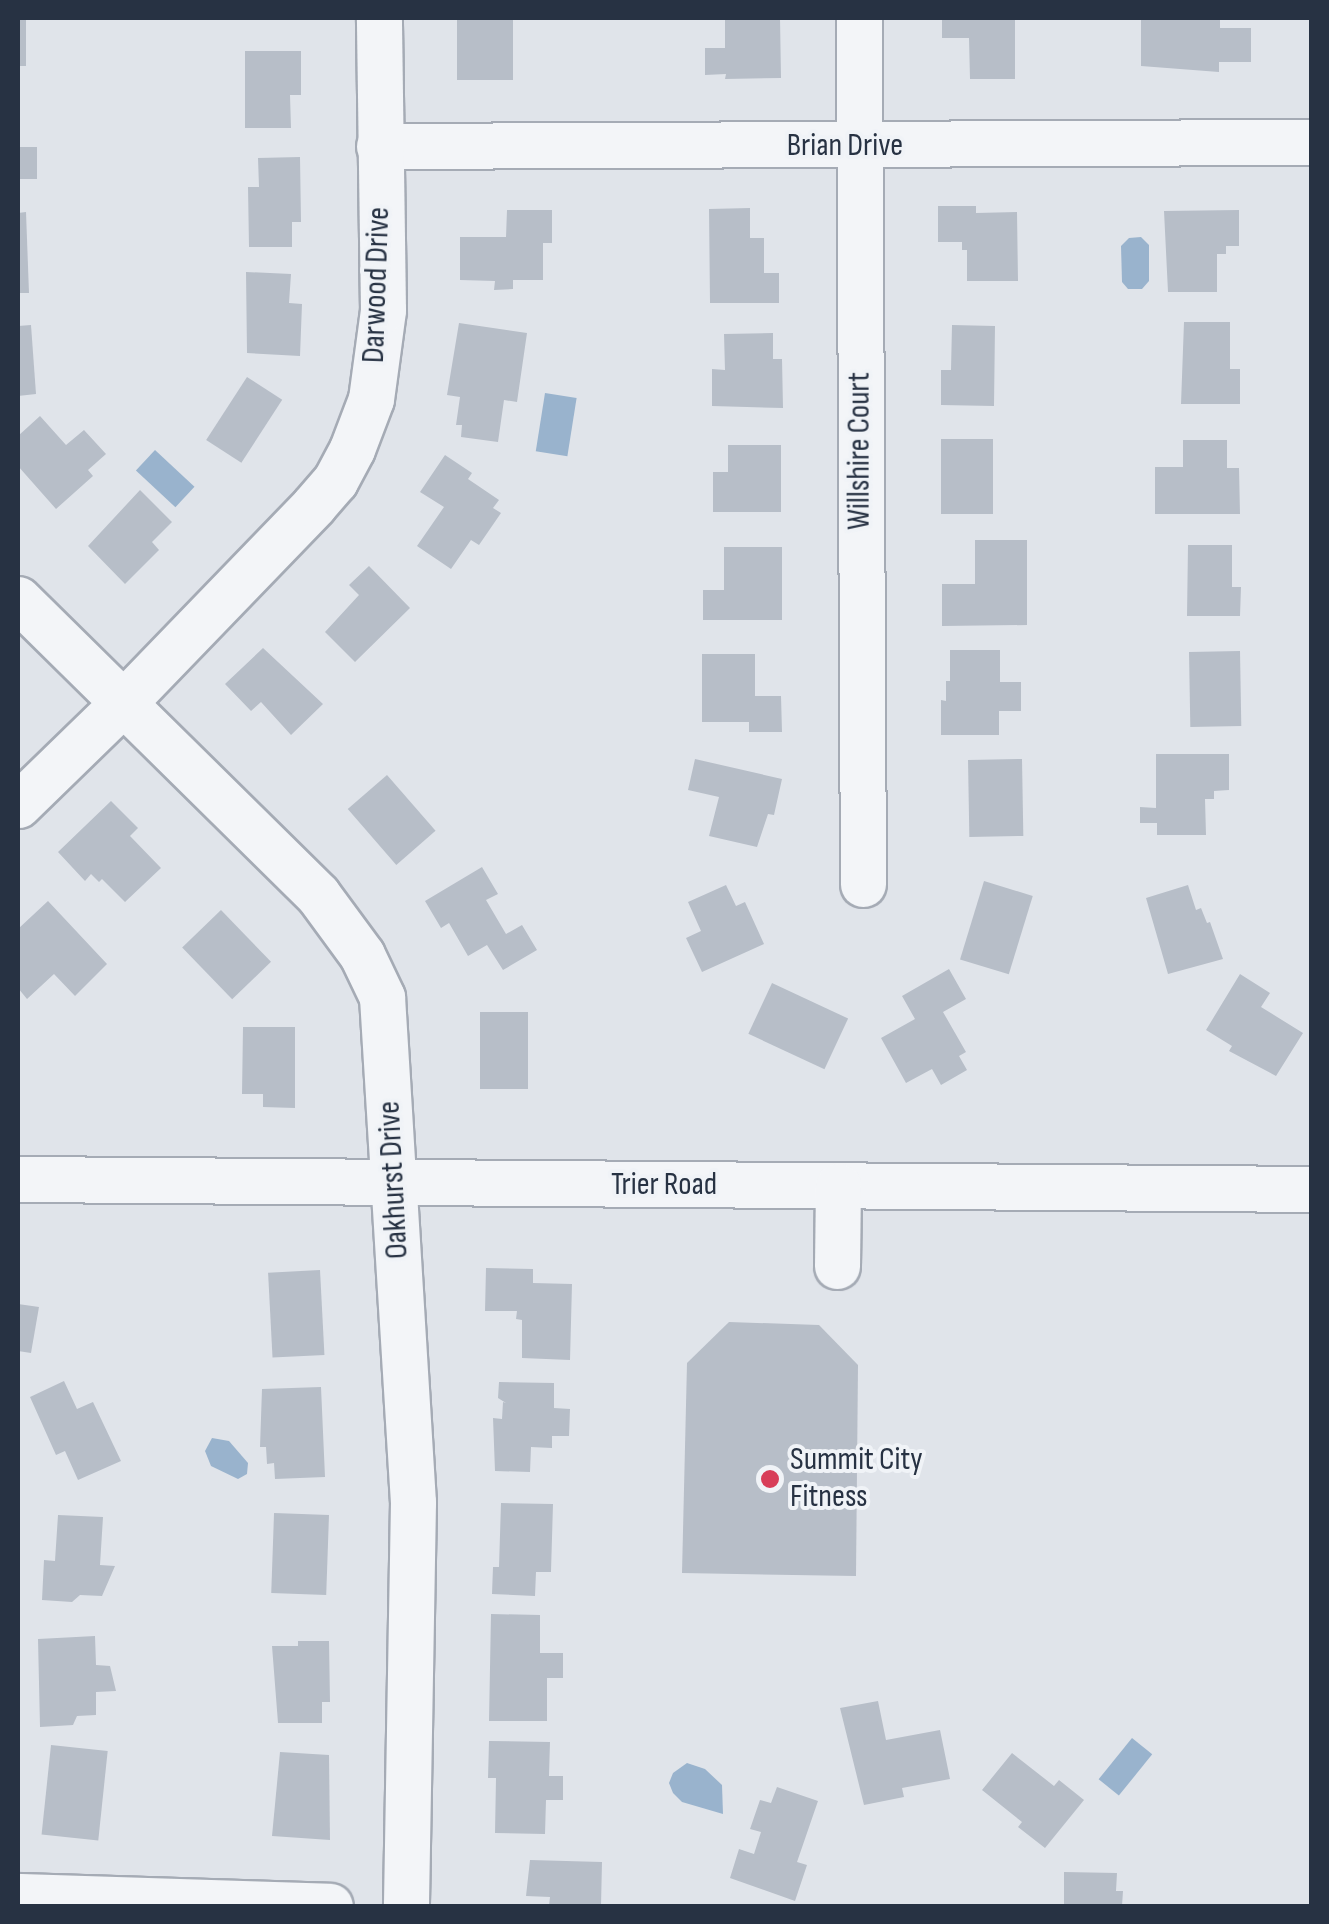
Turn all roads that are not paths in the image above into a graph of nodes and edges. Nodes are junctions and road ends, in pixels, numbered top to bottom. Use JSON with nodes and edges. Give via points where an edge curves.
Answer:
{"nodes":[{"id":1,"x":379,"y":18,"type":"edge"},
{"id":2,"x":858,"y":18,"type":"edge"},
{"id":3,"x":1312,"y":142,"type":"edge"},
{"id":4,"x":379,"y":146,"type":"junction"},
{"id":5,"x":858,"y":146,"type":"junction"},
{"id":6,"x":18,"y":598,"type":"edge"},
{"id":7,"x":125,"y":701,"type":"junction"},
{"id":8,"x":18,"y":805,"type":"edge"},
{"id":9,"x":863,"y":884,"type":"dead end"},
{"id":10,"x":18,"y":1179,"type":"edge"},
{"id":11,"x":395,"y":1183,"type":"junction"},
{"id":12,"x":838,"y":1186,"type":"junction"},
{"id":13,"x":1312,"y":1189,"type":"edge"},
{"id":14,"x":836,"y":1266,"type":"dead end"},
{"id":15,"x":18,"y":1896,"type":"edge"},
{"id":16,"x":330,"y":1906,"type":"edge"},
{"id":17,"x":406,"y":1906,"type":"edge"}],
"edges":[{"from":1,"to":4,"type":"street","name":"Darwood Drive"},
{"from":2,"to":5,"type":"street","name":"Willshire Court"},
{"from":3,"to":5,"type":"street","name":"Brian Drive"},
{"from":4,"to":5,"type":"street","name":"Brian Drive"},
{"from":4,"to":7,"type":"street","name":"Darwood Drive","via":[[379,357],[352,449],[324,493]]},
{"from":5,"to":9,"type":"street","name":"Willshire Court"},
{"from":6,"to":7,"type":"street","name":"Oakhurst Drive"},
{"from":7,"to":8,"type":"street","name":"Darwood Drive"},
{"from":7,"to":11,"type":"street","name":"Oakhurst Drive","via":[[318,895],[362,955],[382,998],[387,1030]]},
{"from":10,"to":11,"type":"street","name":"Trier Road"},
{"from":11,"to":12,"type":"street","name":"Trier Road"},
{"from":11,"to":17,"type":"street","name":"Oakhurst Drive","via":[[413,1532]]},
{"from":12,"to":13,"type":"street","name":"Trier Road"},
{"from":12,"to":14,"type":"street"},
{"from":15,"to":16,"type":"street"}]}
